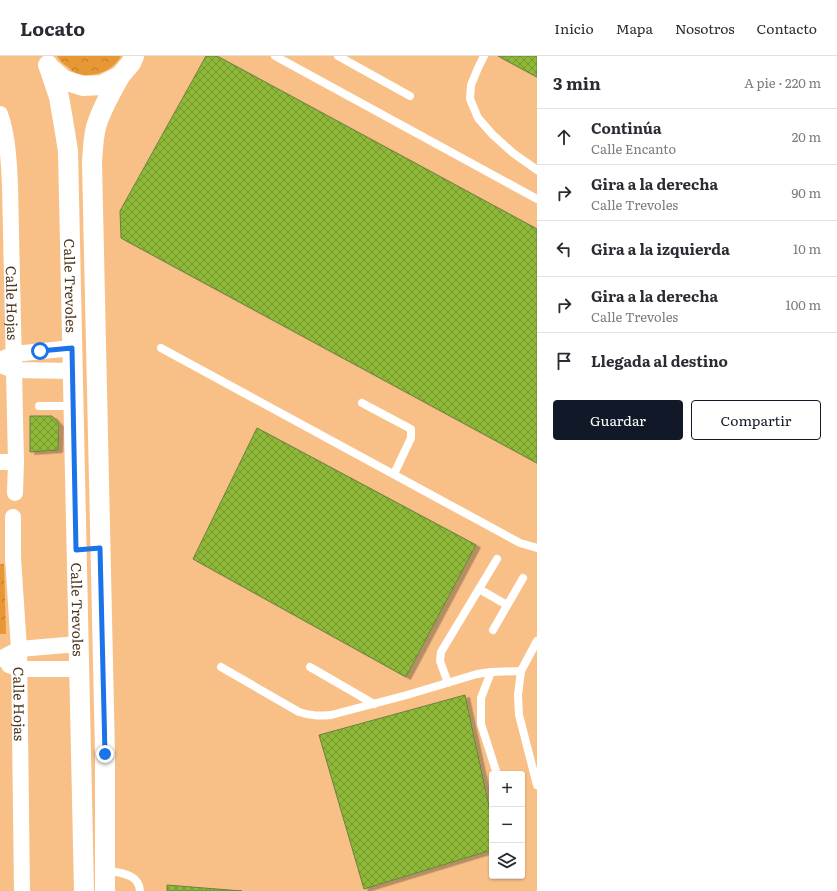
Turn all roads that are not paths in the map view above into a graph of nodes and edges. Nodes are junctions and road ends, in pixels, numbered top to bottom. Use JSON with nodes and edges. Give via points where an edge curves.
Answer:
{"nodes":[{"id":1,"x":134,"y":56,"type":"edge"},
{"id":2,"x":275,"y":56,"type":"edge"},
{"id":3,"x":338,"y":56,"type":"edge"},
{"id":4,"x":484,"y":56,"type":"edge"},
{"id":5,"x":46,"y":62,"type":"edge"},
{"id":6,"x":120,"y":76,"type":"junction"},
{"id":7,"x":410,"y":96,"type":"dead end"},
{"id":8,"x":0,"y":114,"type":"edge"},
{"id":9,"x":537,"y":170,"type":"edge"},
{"id":10,"x":537,"y":199,"type":"edge"},
{"id":11,"x":72,"y":348,"type":"junction"},
{"id":12,"x":161,"y":348,"type":"dead end"},
{"id":13,"x":7,"y":363,"type":"edge"},
{"id":14,"x":73,"y":371,"type":"junction"},
{"id":15,"x":362,"y":403,"type":"dead end"},
{"id":16,"x":39,"y":406,"type":"dead end"},
{"id":17,"x":74,"y":406,"type":"junction"},
{"id":18,"x":0,"y":462,"type":"edge"},
{"id":19,"x":16,"y":462,"type":"junction"},
{"id":20,"x":394,"y":474,"type":"junction"},
{"id":21,"x":15,"y":492,"type":"dead end"},
{"id":22,"x":13,"y":517,"type":"dead end"},
{"id":23,"x":100,"y":548,"type":"junction"},
{"id":24,"x":537,"y":548,"type":"edge"},
{"id":25,"x":76,"y":550,"type":"junction"},
{"id":26,"x":7,"y":558,"type":"edge"},
{"id":27,"x":497,"y":559,"type":"dead end"},
{"id":28,"x":523,"y":578,"type":"dead end"},
{"id":29,"x":480,"y":589,"type":"junction"},
{"id":30,"x":507,"y":605,"type":"junction"},
{"id":31,"x":493,"y":630,"type":"dead end"},
{"id":32,"x":537,"y":641,"type":"edge"},
{"id":33,"x":78,"y":644,"type":"junction"},
{"id":34,"x":19,"y":649,"type":"junction"},
{"id":35,"x":0,"y":660,"type":"edge"},
{"id":36,"x":221,"y":667,"type":"dead end"},
{"id":37,"x":310,"y":667,"type":"dead end"},
{"id":38,"x":19,"y":669,"type":"junction"},
{"id":39,"x":78,"y":669,"type":"junction"},
{"id":40,"x":521,"y":671,"type":"junction"},
{"id":41,"x":492,"y":672,"type":"junction"},
{"id":42,"x":448,"y":683,"type":"junction"},
{"id":43,"x":374,"y":704,"type":"junction"},
{"id":44,"x":496,"y":771,"type":"edge"},
{"id":45,"x":536,"y":781,"type":"edge"},
{"id":46,"x":105,"y":870,"type":"junction"},
{"id":47,"x":22,"y":891,"type":"edge"},
{"id":48,"x":84,"y":891,"type":"edge"},
{"id":49,"x":105,"y":891,"type":"edge"},
{"id":50,"x":140,"y":891,"type":"edge"}],
"edges":[{"from":1,"to":6,"type":"street","name":"Calle Trevoles"},
{"from":2,"to":10,"type":"lane"},
{"from":3,"to":7,"type":"lane"},
{"from":4,"to":9,"type":"lane","via":[[471,85],[470,99],[478,118],[492,134]]},
{"from":5,"to":6,"type":"street","via":[[64,80],[83,86],[102,85]]},
{"from":5,"to":11,"type":"street","name":"Calle Trevoles","via":[[58,97],[68,152]]},
{"from":6,"to":23,"type":"street","name":"Calle Trevoles","via":[[96,128],[92,162]]},
{"from":8,"to":13,"type":"street","name":"Calle Hojas","via":[[8,154],[10,186]]},
{"from":11,"to":13,"type":"street"},
{"from":11,"to":14,"type":"street","name":"Calle Trevoles"},
{"from":12,"to":20,"type":"lane"},
{"from":13,"to":14,"type":"street"},
{"from":13,"to":19,"type":"street","name":"Calle Hojas"},
{"from":14,"to":17,"type":"street","name":"Calle Trevoles"},
{"from":15,"to":20,"type":"lane","via":[[411,429],[411,438]]},
{"from":16,"to":17,"type":"lane"},
{"from":17,"to":25,"type":"street","name":"Calle Trevoles"},
{"from":18,"to":19,"type":"street"},
{"from":19,"to":21,"type":"street","name":"Calle Hojas"},
{"from":20,"to":24,"type":"lane","via":[[520,543]]},
{"from":22,"to":26,"type":"street","name":"Calle Hojas"},
{"from":23,"to":25,"type":"street"},
{"from":23,"to":46,"type":"street","name":"Calle Trevoles"},
{"from":25,"to":33,"type":"street","name":"Calle Trevoles"},
{"from":26,"to":34,"type":"street","name":"Calle Hojas"},
{"from":27,"to":29,"type":"lane"},
{"from":28,"to":30,"type":"lane"},
{"from":29,"to":30,"type":"lane"},
{"from":29,"to":42,"type":"lane","via":[[441,652],[440,661]]},
{"from":30,"to":31,"type":"lane"},
{"from":32,"to":40,"type":"lane"},
{"from":33,"to":34,"type":"street"},
{"from":33,"to":39,"type":"street","name":"Calle Trevoles"},
{"from":34,"to":35,"type":"street"},
{"from":34,"to":38,"type":"street","name":"Calle Hojas"},
{"from":35,"to":38,"type":"street"},
{"from":36,"to":43,"type":"lane","via":[[299,712],[310,715],[331,715]]},
{"from":37,"to":43,"type":"lane"},
{"from":38,"to":39,"type":"street"},
{"from":38,"to":47,"type":"street","name":"Calle Hojas"},
{"from":39,"to":48,"type":"street","name":"Calle Trevoles"},
{"from":40,"to":41,"type":"lane"},
{"from":40,"to":45,"type":"lane","via":[[519,715]]},
{"from":41,"to":42,"type":"lane"},
{"from":41,"to":44,"type":"lane","via":[[481,698],[481,724]]},
{"from":42,"to":43,"type":"lane"},
{"from":46,"to":49,"type":"street","name":"Calle Trevoles"},
{"from":46,"to":50,"type":"lane","via":[[135,878]]}]}
